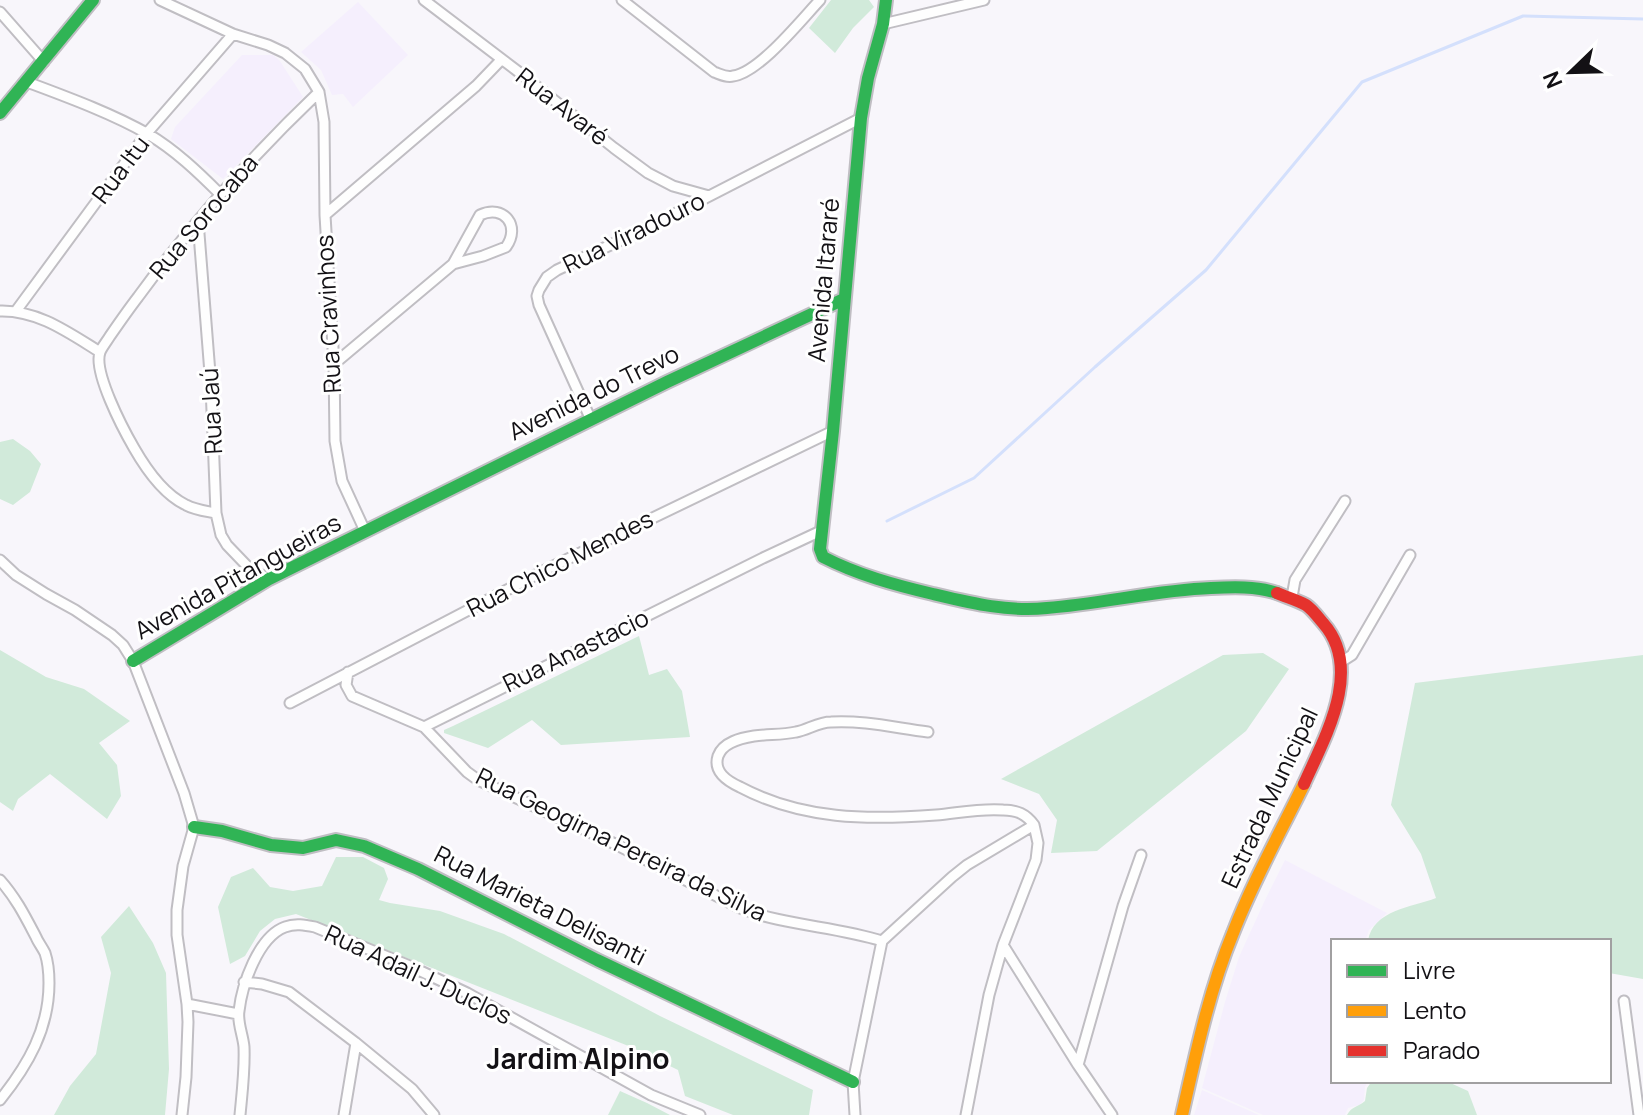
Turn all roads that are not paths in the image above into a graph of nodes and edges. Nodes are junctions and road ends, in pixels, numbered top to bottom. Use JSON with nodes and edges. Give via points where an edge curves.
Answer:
{"nodes":[{"id":1,"x":93,"y":0,"type":"edge"},
{"id":2,"x":160,"y":0,"type":"edge"},
{"id":3,"x":424,"y":0,"type":"edge"},
{"id":4,"x":622,"y":0,"type":"edge"},
{"id":5,"x":820,"y":0,"type":"edge"},
{"id":6,"x":886,"y":0,"type":"edge"},
{"id":7,"x":984,"y":0,"type":"edge"},
{"id":8,"x":0,"y":12,"type":"edge"},
{"id":9,"x":883,"y":24,"type":"junction"},
{"id":10,"x":233,"y":34,"type":"junction"},
{"id":11,"x":501,"y":60,"type":"junction"},
{"id":12,"x":44,"y":62,"type":"junction"},
{"id":13,"x":27,"y":82,"type":"junction"},
{"id":14,"x":319,"y":92,"type":"junction"},
{"id":15,"x":0,"y":113,"type":"edge"},
{"id":16,"x":861,"y":118,"type":"junction"},
{"id":17,"x":147,"y":133,"type":"junction"},
{"id":18,"x":220,"y":194,"type":"junction"},
{"id":19,"x":709,"y":196,"type":"junction"},
{"id":20,"x":325,"y":215,"type":"junction"},
{"id":21,"x":198,"y":221,"type":"junction"},
{"id":22,"x":453,"y":264,"type":"junction"},
{"id":23,"x":844,"y":299,"type":"junction"},
{"id":24,"x":0,"y":311,"type":"edge"},
{"id":25,"x":16,"y":311,"type":"junction"},
{"id":26,"x":100,"y":352,"type":"junction"},
{"id":27,"x":334,"y":364,"type":"junction"},
{"id":28,"x":591,"y":420,"type":"junction"},
{"id":29,"x":833,"y":431,"type":"junction"},
{"id":30,"x":1345,"y":501,"type":"dead end"},
{"id":31,"x":216,"y":513,"type":"junction"},
{"id":32,"x":823,"y":530,"type":"junction"},
{"id":33,"x":365,"y":531,"type":"junction"},
{"id":34,"x":1410,"y":555,"type":"dead end"},
{"id":35,"x":0,"y":560,"type":"edge"},
{"id":36,"x":831,"y":561,"type":"joint"},
{"id":37,"x":269,"y":579,"type":"junction"},
{"id":38,"x":1292,"y":597,"type":"junction"},
{"id":39,"x":133,"y":661,"type":"junction"},
{"id":40,"x":1341,"y":662,"type":"junction"},
{"id":41,"x":348,"y":672,"type":"junction"},
{"id":42,"x":290,"y":703,"type":"dead end"},
{"id":43,"x":424,"y":727,"type":"junction"},
{"id":44,"x":928,"y":732,"type":"dead end"},
{"id":45,"x":1034,"y":825,"type":"junction"},
{"id":46,"x":194,"y":827,"type":"junction"},
{"id":47,"x":1141,"y":855,"type":"dead end"},
{"id":48,"x":0,"y":880,"type":"edge"},
{"id":49,"x":882,"y":941,"type":"junction"},
{"id":50,"x":1003,"y":945,"type":"junction"},
{"id":51,"x":244,"y":982,"type":"junction"},
{"id":52,"x":1624,"y":1001,"type":"dead end"},
{"id":53,"x":187,"y":1004,"type":"junction"},
{"id":54,"x":238,"y":1014,"type":"junction"},
{"id":55,"x":356,"y":1043,"type":"junction"},
{"id":56,"x":1078,"y":1065,"type":"junction"},
{"id":57,"x":853,"y":1082,"type":"junction"},
{"id":58,"x":0,"y":1100,"type":"edge"},
{"id":59,"x":968,"y":1113,"type":"edge"},
{"id":60,"x":182,"y":1115,"type":"edge"},
{"id":61,"x":240,"y":1115,"type":"edge"},
{"id":62,"x":344,"y":1115,"type":"edge"},
{"id":63,"x":434,"y":1115,"type":"edge"},
{"id":64,"x":700,"y":1115,"type":"edge"},
{"id":65,"x":855,"y":1115,"type":"edge"},
{"id":66,"x":1112,"y":1115,"type":"edge"},
{"id":67,"x":1182,"y":1115,"type":"edge"},
{"id":68,"x":1639,"y":1115,"type":"edge"}],
"edges":[{"from":1,"to":12,"type":"main road"},
{"from":2,"to":10,"type":"street"},
{"from":3,"to":11,"type":"street","name":"Rua Avaré"},
{"from":4,"to":5,"type":"street","via":[[714,72],[732,77],[756,65]]},
{"from":6,"to":9,"type":"main road","name":"Avenida Itararé"},
{"from":7,"to":9,"type":"street"},
{"from":8,"to":12,"type":"street"},
{"from":9,"to":16,"type":"main road","name":"Avenida Itararé"},
{"from":10,"to":14,"type":"street","via":[[285,53],[305,69]]},
{"from":10,"to":17,"type":"street","name":"Rua Itu"},
{"from":11,"to":19,"type":"street","name":"Rua Avaré","via":[[648,173]]},
{"from":11,"to":20,"type":"street"},
{"from":12,"to":13,"type":"main road"},
{"from":13,"to":15,"type":"main road"},
{"from":13,"to":17,"type":"street"},
{"from":14,"to":18,"type":"street","name":"Rua Sorocaba"},
{"from":14,"to":20,"type":"street","name":"Rua Cravinhos"},
{"from":16,"to":19,"type":"street","name":"Rua Viradouro"},
{"from":16,"to":23,"type":"main road","name":"Avenida Itararé"},
{"from":17,"to":18,"type":"street"},
{"from":17,"to":25,"type":"street","name":"Rua Itu"},
{"from":18,"to":21,"type":"street","name":"Rua Sorocaba"},
{"from":19,"to":28,"type":"street","name":"Rua Viradouro","via":[[557,270],[539,290],[539,305]]},
{"from":20,"to":27,"type":"street","name":"Rua Cravinhos"},
{"from":21,"to":26,"type":"street","name":"Rua Sorocaba"},
{"from":21,"to":31,"type":"street","name":"Rua Jaú"},
{"from":22,"to":22,"type":"street","via":[[506,247],[512,235],[506,217],[493,211],[480,215]]},
{"from":22,"to":27,"type":"street"},
{"from":23,"to":28,"type":"main road","name":"Avenida do Trevo"},
{"from":23,"to":29,"type":"main road","name":"Avenida Itararé"},
{"from":24,"to":25,"type":"street"},
{"from":25,"to":26,"type":"street"},
{"from":26,"to":31,"type":"street","via":[[109,398],[146,467],[174,498]]},
{"from":27,"to":33,"type":"street","name":"Rua Cravinhos","via":[[337,463]]},
{"from":28,"to":33,"type":"main road","name":"Avenida do Trevo"},
{"from":29,"to":32,"type":"main road","name":"Avenida Itararé"},
{"from":29,"to":41,"type":"street","name":"Rua Chico Mendes"},
{"from":30,"to":38,"type":"street","via":[[1295,580]]},
{"from":31,"to":37,"type":"street","name":"Rua Jaú","via":[[227,545],[250,569]]},
{"from":32,"to":36,"type":"main road","name":"Avenida Itararé","via":[[820,549]]},
{"from":32,"to":43,"type":"street","name":"Rua Anastacio"},
{"from":33,"to":37,"type":"main road","name":"Avenida Pitangueiras"},
{"from":34,"to":40,"type":"street","via":[[1352,655]]},
{"from":35,"to":39,"type":"street","via":[[112,635]]},
{"from":36,"to":38,"type":"main road","name":"Estrada Municipal","via":[[930,594],[1016,610],[1228,587]]},
{"from":37,"to":39,"type":"main road","name":"Avenida Pitangueiras"},
{"from":38,"to":40,"type":"main road","name":"Estrada Municipal","via":[[1322,617]]},
{"from":39,"to":46,"type":"street"},
{"from":40,"to":67,"type":"main road","name":"Estrada Municipal","via":[[1328,735],[1226,949]]},
{"from":41,"to":42,"type":"street","name":"Rua Chico Mendes"},
{"from":41,"to":43,"type":"street","via":[[346,685],[352,696]]},
{"from":43,"to":49,"type":"street","name":"Rua Geogirna Pereira da Silva","via":[[478,780],[740,908]]},
{"from":44,"to":45,"type":"street","via":[[826,722],[794,733],[736,740],[719,752],[717,764],[731,783],[806,812],[902,817],[1002,809],[1020,812]]},
{"from":45,"to":49,"type":"street","via":[[959,871]]},
{"from":45,"to":50,"type":"street","via":[[1036,860]]},
{"from":46,"to":53,"type":"street","via":[[177,910]]},
{"from":46,"to":57,"type":"main road","name":"Rua Marieta Delisanti","via":[[271,845],[303,848],[336,840],[364,846]]},
{"from":47,"to":56,"type":"street"},
{"from":48,"to":58,"type":"street","via":[[45,954],[49,999],[31,1056]]},
{"from":49,"to":57,"type":"street"},
{"from":50,"to":56,"type":"street"},
{"from":50,"to":59,"type":"street"},
{"from":51,"to":54,"type":"street"},
{"from":51,"to":55,"type":"street","via":[[289,992]]},
{"from":51,"to":64,"type":"street","name":"Rua Adail J. Duclos","via":[[258,954],[282,928],[315,927],[467,993],[651,1095]]},
{"from":52,"to":68,"type":"street"},
{"from":53,"to":54,"type":"street"},
{"from":53,"to":60,"type":"street"},
{"from":54,"to":61,"type":"street","via":[[244,1047]]},
{"from":55,"to":62,"type":"street"},
{"from":55,"to":63,"type":"street","via":[[412,1089]]},
{"from":56,"to":66,"type":"street"},
{"from":57,"to":65,"type":"street"}]}
